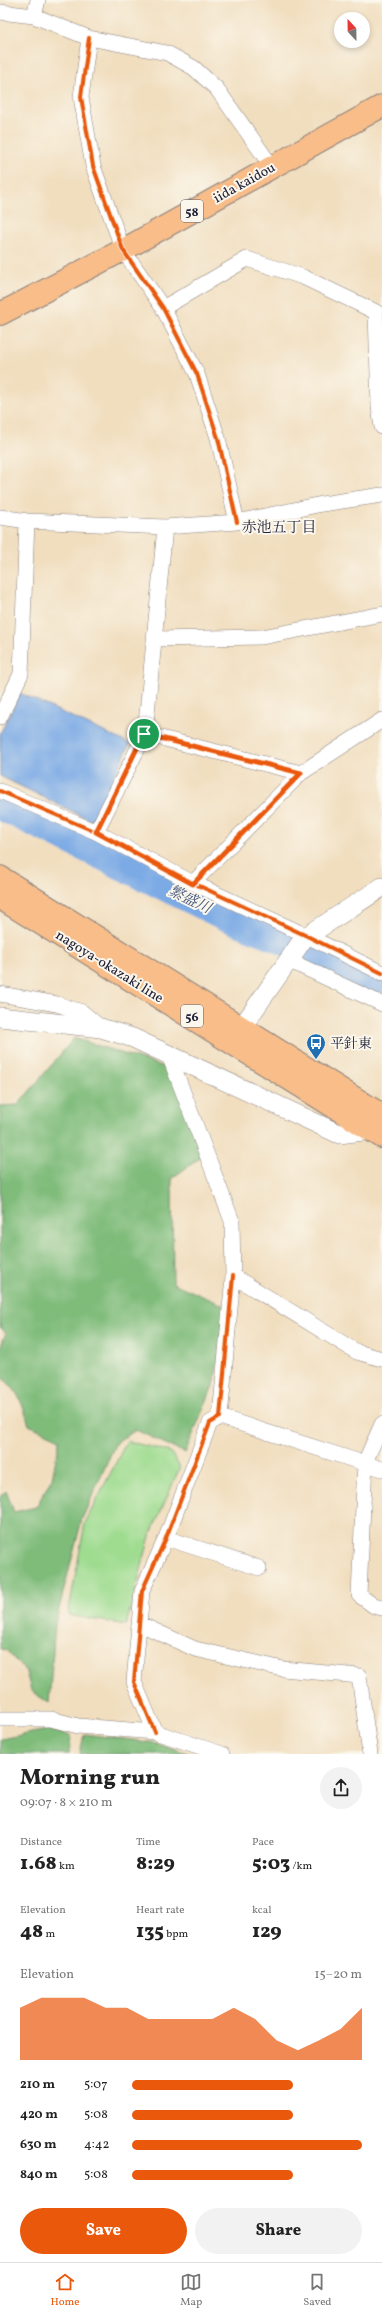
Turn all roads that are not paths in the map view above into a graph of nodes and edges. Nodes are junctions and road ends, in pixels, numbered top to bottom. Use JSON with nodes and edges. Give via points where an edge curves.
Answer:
{"nodes":[{"id":1,"x":38,"y":0,"type":"edge"},
{"id":2,"x":0,"y":12,"type":"edge"},
{"id":3,"x":34,"y":16,"type":"junction"},
{"id":4,"x":89,"y":38,"type":"junction"},
{"id":5,"x":382,"y":106,"type":"edge"},
{"id":6,"x":272,"y":167,"type":"junction"},
{"id":7,"x":123,"y":250,"type":"junction"},
{"id":8,"x":164,"y":308,"type":"junction"},
{"id":9,"x":0,"y":314,"type":"edge"},
{"id":10,"x":380,"y":406,"type":"edge"},
{"id":11,"x":382,"y":427,"type":"edge"},
{"id":12,"x":382,"y":495,"type":"edge"},
{"id":13,"x":0,"y":517,"type":"edge"},
{"id":14,"x":27,"y":521,"type":"junction"},
{"id":15,"x":237,"y":522,"type":"junction"},
{"id":16,"x":165,"y":527,"type":"junction"},
{"id":17,"x":382,"y":614,"type":"edge"},
{"id":18,"x":155,"y":640,"type":"junction"},
{"id":19,"x":0,"y":717,"type":"edge"},
{"id":20,"x":382,"y":720,"type":"edge"},
{"id":21,"x":144,"y":734,"type":"junction"},
{"id":22,"x":301,"y":773,"type":"junction"},
{"id":23,"x":0,"y":791,"type":"edge"},
{"id":24,"x":96,"y":832,"type":"junction"},
{"id":25,"x":0,"y":877,"type":"edge"},
{"id":26,"x":193,"y":884,"type":"junction"},
{"id":27,"x":382,"y":888,"type":"edge"},
{"id":28,"x":0,"y":898,"type":"edge"},
{"id":29,"x":306,"y":937,"type":"junction"},
{"id":30,"x":288,"y":960,"type":"junction"},
{"id":31,"x":382,"y":973,"type":"edge"},
{"id":32,"x":0,"y":994,"type":"edge"},
{"id":33,"x":382,"y":1004,"type":"edge"},
{"id":34,"x":0,"y":1017,"type":"edge"},
{"id":35,"x":101,"y":1028,"type":"junction"},
{"id":36,"x":237,"y":1035,"type":"junction"},
{"id":37,"x":169,"y":1055,"type":"junction"},
{"id":38,"x":378,"y":1127,"type":"edge"},
{"id":39,"x":233,"y":1276,"type":"junction"},
{"id":40,"x":382,"y":1358,"type":"edge"},
{"id":41,"x":220,"y":1417,"type":"junction"},
{"id":42,"x":382,"y":1424,"type":"edge"},
{"id":43,"x":365,"y":1462,"type":"junction"},
{"id":44,"x":382,"y":1469,"type":"edge"},
{"id":45,"x":166,"y":1538,"type":"junction"},
{"id":46,"x":259,"y":1568,"type":"dead end"},
{"id":47,"x":382,"y":1608,"type":"edge"},
{"id":48,"x":140,"y":1624,"type":"junction"},
{"id":49,"x":0,"y":1719,"type":"edge"},
{"id":50,"x":155,"y":1732,"type":"junction"},
{"id":51,"x":222,"y":1754,"type":"edge"},
{"id":52,"x":370,"y":1754,"type":"edge"}],
"edges":[{"from":1,"to":3,"type":"street"},
{"from":2,"to":3,"type":"street"},
{"from":3,"to":4,"type":"street"},
{"from":4,"to":6,"type":"street","via":[[167,53],[194,68],[217,90]]},
{"from":4,"to":7,"type":"street","via":[[81,96],[92,166]]},
{"from":5,"to":6,"type":"main road","name":"iida kaidou","number":"58"},
{"from":6,"to":7,"type":"main road","name":"iida kaidou","number":"58"},
{"from":7,"to":8,"type":"street"},
{"from":7,"to":9,"type":"main road","name":"iida kaidou","number":"58"},
{"from":8,"to":10,"type":"street","via":[[247,259],[303,277],[376,312]]},
{"from":8,"to":15,"type":"street","via":[[198,374],[218,438]]},
{"from":10,"to":11,"type":"street"},
{"from":12,"to":15,"type":"street","via":[[322,504]]},
{"from":13,"to":14,"type":"street"},
{"from":14,"to":16,"type":"street"},
{"from":14,"to":19,"type":"street","via":[[21,674]]},
{"from":15,"to":16,"type":"street"},
{"from":16,"to":18,"type":"street"},
{"from":17,"to":18,"type":"street","via":[[262,637]]},
{"from":18,"to":21,"type":"street"},
{"from":20,"to":22,"type":"street"},
{"from":21,"to":22,"type":"street"},
{"from":21,"to":24,"type":"street"},
{"from":22,"to":26,"type":"street"},
{"from":23,"to":24,"type":"street"},
{"from":24,"to":26,"type":"street"},
{"from":25,"to":36,"type":"main road","name":"nagoya-okazaki line","number":"56"},
{"from":26,"to":29,"type":"street"},
{"from":27,"to":29,"type":"street"},
{"from":28,"to":36,"type":"main road","name":"nagoya-okazaki line","number":"56"},
{"from":29,"to":30,"type":"street"},
{"from":29,"to":31,"type":"street"},
{"from":30,"to":33,"type":"street"},
{"from":30,"to":36,"type":"street"},
{"from":32,"to":35,"type":"street","via":[[57,1004],[82,1012]]},
{"from":34,"to":35,"type":"street"},
{"from":35,"to":37,"type":"street","via":[[133,1038]]},
{"from":36,"to":38,"type":"main road","name":"nagoya-okazaki line","number":"56"},
{"from":37,"to":38,"type":"street","via":[[339,1134]]},
{"from":37,"to":39,"type":"street","via":[[232,1221]]},
{"from":39,"to":40,"type":"street","via":[[358,1352]]},
{"from":39,"to":41,"type":"street"},
{"from":41,"to":43,"type":"street"},
{"from":41,"to":45,"type":"street","via":[[210,1423]]},
{"from":42,"to":43,"type":"street"},
{"from":43,"to":44,"type":"street"},
{"from":43,"to":47,"type":"street","via":[[359,1595],[374,1606]]},
{"from":45,"to":46,"type":"street"},
{"from":45,"to":48,"type":"street","via":[[142,1591]]},
{"from":48,"to":50,"type":"street","via":[[134,1682]]},
{"from":48,"to":52,"type":"street","via":[[195,1649],[283,1669],[359,1676]]},
{"from":49,"to":50,"type":"street","via":[[51,1720],[78,1726]]},
{"from":50,"to":51,"type":"street"}]}
